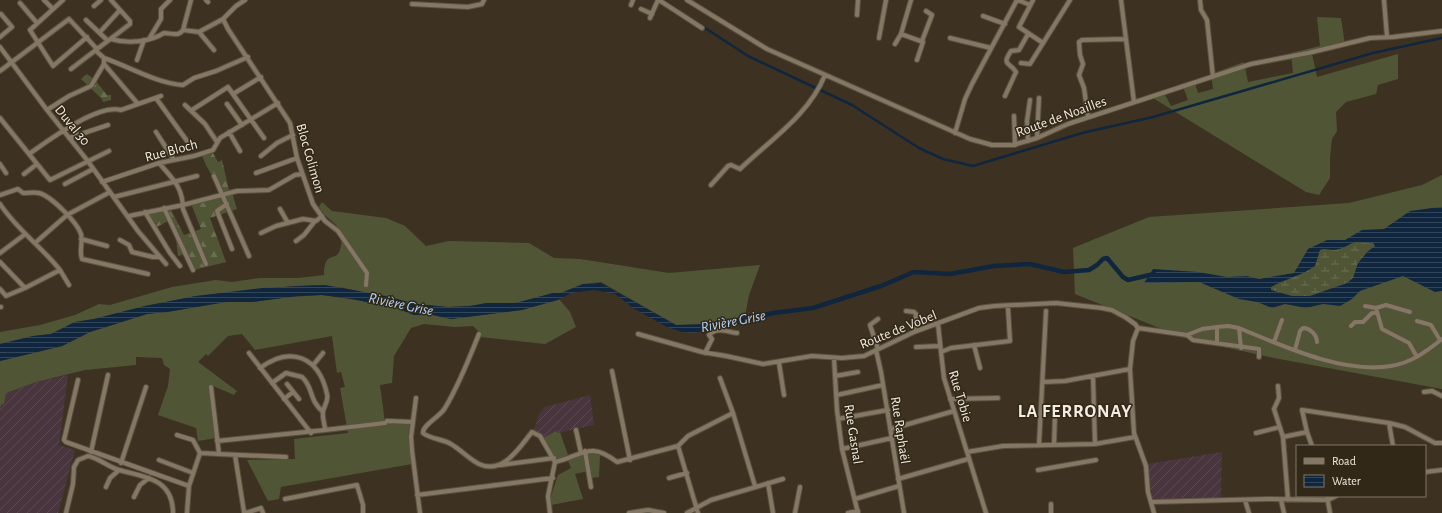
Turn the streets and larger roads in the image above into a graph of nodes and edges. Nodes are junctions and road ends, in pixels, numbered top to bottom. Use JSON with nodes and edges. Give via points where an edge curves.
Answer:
{"nodes":[{"id":1,"x":44,"y":0,"type":"edge"},
{"id":2,"x":63,"y":0,"type":"edge"},
{"id":3,"x":101,"y":0,"type":"edge"},
{"id":4,"x":112,"y":0,"type":"edge"},
{"id":5,"x":170,"y":0,"type":"edge"},
{"id":6,"x":191,"y":0,"type":"edge"},
{"id":7,"x":245,"y":0,"type":"edge"},
{"id":8,"x":484,"y":0,"type":"edge"},
{"id":9,"x":633,"y":0,"type":"edge"},
{"id":10,"x":658,"y":0,"type":"edge"},
{"id":11,"x":687,"y":0,"type":"edge"},
{"id":12,"x":858,"y":0,"type":"edge"},
{"id":13,"x":886,"y":0,"type":"edge"},
{"id":14,"x":911,"y":0,"type":"edge"},
{"id":15,"x":1017,"y":0,"type":"edge"},
{"id":16,"x":1033,"y":0,"type":"edge"},
{"id":17,"x":1070,"y":0,"type":"edge"},
{"id":18,"x":1121,"y":0,"type":"edge"},
{"id":19,"x":1200,"y":0,"type":"edge"},
{"id":20,"x":1384,"y":0,"type":"edge"},
{"id":21,"x":20,"y":3,"type":"dead end"},
{"id":22,"x":412,"y":4,"type":"dead end"},
{"id":23,"x":631,"y":5,"type":"dead end"},
{"id":24,"x":1030,"y":5,"type":"junction"},
{"id":25,"x":94,"y":6,"type":"dead end"},
{"id":26,"x":641,"y":8,"type":"dead end"},
{"id":27,"x":53,"y":9,"type":"junction"},
{"id":28,"x":120,"y":10,"type":"junction"},
{"id":29,"x":926,"y":11,"type":"dead end"},
{"id":30,"x":1,"y":14,"type":"edge"},
{"id":31,"x":858,"y":15,"type":"dead end"},
{"id":32,"x":983,"y":16,"type":"dead end"},
{"id":33,"x":223,"y":19,"type":"junction"},
{"id":34,"x":86,"y":20,"type":"dead end"},
{"id":35,"x":37,"y":23,"type":"junction"},
{"id":36,"x":1005,"y":24,"type":"junction"},
{"id":37,"x":702,"y":28,"type":"dead end"},
{"id":38,"x":183,"y":31,"type":"junction"},
{"id":39,"x":100,"y":32,"type":"junction"},
{"id":40,"x":198,"y":32,"type":"junction"},
{"id":41,"x":1442,"y":32,"type":"edge"},
{"id":42,"x":901,"y":34,"type":"junction"},
{"id":43,"x":1028,"y":34,"type":"junction"},
{"id":44,"x":0,"y":37,"type":"edge"},
{"id":45,"x":87,"y":37,"type":"junction"},
{"id":46,"x":1387,"y":37,"type":"junction"},
{"id":47,"x":879,"y":38,"type":"dead end"},
{"id":48,"x":950,"y":38,"type":"dead end"},
{"id":49,"x":1125,"y":38,"type":"junction"},
{"id":50,"x":109,"y":40,"type":"junction"},
{"id":51,"x":147,"y":40,"type":"junction"},
{"id":52,"x":922,"y":41,"type":"junction"},
{"id":53,"x":39,"y":42,"type":"junction"},
{"id":54,"x":1043,"y":43,"type":"junction"},
{"id":55,"x":895,"y":44,"type":"dead end"},
{"id":56,"x":0,"y":47,"type":"edge"},
{"id":57,"x":991,"y":48,"type":"junction"},
{"id":58,"x":96,"y":50,"type":"junction"},
{"id":59,"x":214,"y":50,"type":"dead end"},
{"id":60,"x":248,"y":57,"type":"junction"},
{"id":61,"x":104,"y":58,"type":"junction"},
{"id":62,"x":137,"y":60,"type":"dead end"},
{"id":63,"x":917,"y":60,"type":"dead end"},
{"id":64,"x":10,"y":62,"type":"junction"},
{"id":65,"x":1022,"y":63,"type":"dead end"},
{"id":66,"x":104,"y":64,"type":"junction"},
{"id":67,"x":71,"y":69,"type":"dead end"},
{"id":68,"x":0,"y":71,"type":"edge"},
{"id":69,"x":824,"y":75,"type":"junction"},
{"id":70,"x":261,"y":77,"type":"junction"},
{"id":71,"x":1213,"y":77,"type":"junction"},
{"id":72,"x":233,"y":94,"type":"junction"},
{"id":73,"x":161,"y":96,"type":"dead end"},
{"id":74,"x":1005,"y":96,"type":"dead end"},
{"id":75,"x":156,"y":98,"type":"junction"},
{"id":76,"x":1039,"y":98,"type":"dead end"},
{"id":77,"x":1030,"y":100,"type":"dead end"},
{"id":78,"x":1134,"y":102,"type":"junction"},
{"id":79,"x":278,"y":103,"type":"junction"},
{"id":80,"x":138,"y":104,"type":"junction"},
{"id":81,"x":227,"y":104,"type":"dead end"},
{"id":82,"x":185,"y":105,"type":"dead end"},
{"id":83,"x":47,"y":110,"type":"junction"},
{"id":84,"x":192,"y":110,"type":"junction"},
{"id":85,"x":1014,"y":116,"type":"dead end"},
{"id":86,"x":1088,"y":117,"type":"junction"},
{"id":87,"x":0,"y":118,"type":"edge"},
{"id":88,"x":251,"y":119,"type":"junction"},
{"id":89,"x":108,"y":125,"type":"dead end"},
{"id":90,"x":242,"y":125,"type":"junction"},
{"id":91,"x":62,"y":130,"type":"junction"},
{"id":92,"x":156,"y":132,"type":"dead end"},
{"id":93,"x":229,"y":132,"type":"junction"},
{"id":94,"x":955,"y":133,"type":"junction"},
{"id":95,"x":293,"y":135,"type":"junction"},
{"id":96,"x":69,"y":138,"type":"junction"},
{"id":97,"x":264,"y":138,"type":"dead end"},
{"id":98,"x":1037,"y":138,"type":"junction"},
{"id":99,"x":187,"y":141,"type":"dead end"},
{"id":100,"x":1028,"y":141,"type":"junction"},
{"id":101,"x":217,"y":142,"type":"junction"},
{"id":102,"x":1015,"y":145,"type":"junction"},
{"id":103,"x":109,"y":151,"type":"dead end"},
{"id":104,"x":240,"y":151,"type":"dead end"},
{"id":105,"x":29,"y":154,"type":"junction"},
{"id":106,"x":262,"y":156,"type":"dead end"},
{"id":107,"x":298,"y":158,"type":"junction"},
{"id":108,"x":87,"y":160,"type":"junction"},
{"id":109,"x":174,"y":160,"type":"junction"},
{"id":110,"x":159,"y":162,"type":"junction"},
{"id":111,"x":0,"y":164,"type":"edge"},
{"id":112,"x":37,"y":164,"type":"junction"},
{"id":113,"x":93,"y":169,"type":"junction"},
{"id":114,"x":6,"y":173,"type":"dead end"},
{"id":115,"x":256,"y":173,"type":"dead end"},
{"id":116,"x":24,"y":174,"type":"dead end"},
{"id":117,"x":302,"y":174,"type":"junction"},
{"id":118,"x":197,"y":176,"type":"dead end"},
{"id":119,"x":214,"y":176,"type":"dead end"},
{"id":120,"x":102,"y":182,"type":"junction"},
{"id":121,"x":176,"y":182,"type":"junction"},
{"id":122,"x":65,"y":184,"type":"dead end"},
{"id":123,"x":711,"y":184,"type":"dead end"},
{"id":124,"x":110,"y":192,"type":"junction"},
{"id":125,"x":222,"y":194,"type":"junction"},
{"id":126,"x":0,"y":195,"type":"edge"},
{"id":127,"x":114,"y":197,"type":"junction"},
{"id":128,"x":0,"y":204,"type":"edge"},
{"id":129,"x":227,"y":204,"type":"junction"},
{"id":130,"x":183,"y":205,"type":"junction"},
{"id":131,"x":166,"y":207,"type":"junction"},
{"id":132,"x":280,"y":209,"type":"dead end"},
{"id":133,"x":145,"y":212,"type":"junction"},
{"id":134,"x":67,"y":215,"type":"junction"},
{"id":135,"x":129,"y":216,"type":"junction"},
{"id":136,"x":322,"y":216,"type":"junction"},
{"id":137,"x":315,"y":221,"type":"junction"},
{"id":138,"x":288,"y":223,"type":"junction"},
{"id":139,"x":261,"y":233,"type":"dead end"},
{"id":140,"x":24,"y":235,"type":"junction"},
{"id":141,"x":81,"y":239,"type":"junction"},
{"id":142,"x":120,"y":240,"type":"dead end"},
{"id":143,"x":296,"y":241,"type":"dead end"},
{"id":144,"x":35,"y":243,"type":"junction"},
{"id":145,"x":107,"y":246,"type":"dead end"},
{"id":146,"x":232,"y":249,"type":"dead end"},
{"id":147,"x":0,"y":253,"type":"edge"},
{"id":148,"x":249,"y":256,"type":"dead end"},
{"id":149,"x":159,"y":257,"type":"junction"},
{"id":150,"x":0,"y":262,"type":"edge"},
{"id":151,"x":166,"y":264,"type":"dead end"},
{"id":152,"x":206,"y":264,"type":"dead end"},
{"id":153,"x":180,"y":266,"type":"dead end"},
{"id":154,"x":60,"y":270,"type":"junction"},
{"id":155,"x":193,"y":270,"type":"dead end"},
{"id":156,"x":148,"y":274,"type":"dead end"},
{"id":157,"x":69,"y":285,"type":"dead end"},
{"id":158,"x":366,"y":285,"type":"dead end"},
{"id":159,"x":25,"y":288,"type":"junction"},
{"id":160,"x":0,"y":289,"type":"edge"},
{"id":161,"x":1365,"y":306,"type":"dead end"},
{"id":162,"x":1008,"y":308,"type":"dead end"},
{"id":163,"x":1376,"y":310,"type":"junction"},
{"id":164,"x":906,"y":311,"type":"dead end"},
{"id":165,"x":1046,"y":311,"type":"dead end"},
{"id":166,"x":1410,"y":312,"type":"dead end"},
{"id":167,"x":878,"y":319,"type":"dead end"},
{"id":168,"x":1282,"y":320,"type":"dead end"},
{"id":169,"x":1417,"y":321,"type":"dead end"},
{"id":170,"x":938,"y":324,"type":"junction"},
{"id":171,"x":1351,"y":326,"type":"dead end"},
{"id":172,"x":1217,"y":327,"type":"junction"},
{"id":173,"x":1138,"y":328,"type":"junction"},
{"id":174,"x":1239,"y":328,"type":"junction"},
{"id":175,"x":914,"y":332,"type":"junction"},
{"id":176,"x":737,"y":333,"type":"dead end"},
{"id":177,"x":479,"y":334,"type":"dead end"},
{"id":178,"x":638,"y":334,"type":"dead end"},
{"id":179,"x":1187,"y":334,"type":"junction"},
{"id":180,"x":1441,"y":340,"type":"edge"},
{"id":181,"x":1217,"y":342,"type":"junction"},
{"id":182,"x":1274,"y":342,"type":"junction"},
{"id":183,"x":1317,"y":342,"type":"dead end"},
{"id":184,"x":974,"y":345,"type":"junction"},
{"id":185,"x":940,"y":346,"type":"junction"},
{"id":186,"x":916,"y":348,"type":"dead end"},
{"id":187,"x":1241,"y":348,"type":"junction"},
{"id":188,"x":877,"y":349,"type":"junction"},
{"id":189,"x":1295,"y":350,"type":"junction"},
{"id":190,"x":941,"y":352,"type":"junction"},
{"id":191,"x":249,"y":353,"type":"dead end"},
{"id":192,"x":323,"y":353,"type":"dead end"},
{"id":193,"x":705,"y":353,"type":"junction"},
{"id":194,"x":1259,"y":357,"type":"dead end"},
{"id":195,"x":1417,"y":357,"type":"junction"},
{"id":196,"x":834,"y":358,"type":"junction"},
{"id":197,"x":779,"y":363,"type":"junction"},
{"id":198,"x":314,"y":364,"type":"junction"},
{"id":199,"x":260,"y":368,"type":"junction"},
{"id":200,"x":980,"y":368,"type":"dead end"},
{"id":201,"x":1130,"y":369,"type":"junction"},
{"id":202,"x":612,"y":371,"type":"dead end"},
{"id":203,"x":858,"y":372,"type":"dead end"},
{"id":204,"x":108,"y":375,"type":"dead end"},
{"id":205,"x":835,"y":376,"type":"junction"},
{"id":206,"x":1093,"y":376,"type":"junction"},
{"id":207,"x":720,"y":378,"type":"dead end"},
{"id":208,"x":78,"y":380,"type":"dead end"},
{"id":209,"x":1043,"y":382,"type":"junction"},
{"id":210,"x":272,"y":383,"type":"junction"},
{"id":211,"x":287,"y":384,"type":"dead end"},
{"id":212,"x":883,"y":385,"type":"junction"},
{"id":213,"x":1278,"y":386,"type":"dead end"},
{"id":214,"x":146,"y":387,"type":"dead end"},
{"id":215,"x":211,"y":387,"type":"dead end"},
{"id":216,"x":293,"y":392,"type":"junction"},
{"id":217,"x":1424,"y":392,"type":"dead end"},
{"id":218,"x":784,"y":395,"type":"dead end"},
{"id":219,"x":837,"y":395,"type":"junction"},
{"id":220,"x":1442,"y":396,"type":"edge"},
{"id":221,"x":416,"y":398,"type":"dead end"},
{"id":222,"x":998,"y":398,"type":"dead end"},
{"id":223,"x":284,"y":399,"type":"junction"},
{"id":224,"x":299,"y":399,"type":"dead end"},
{"id":225,"x":950,"y":399,"type":"junction"},
{"id":226,"x":888,"y":410,"type":"junction"},
{"id":227,"x":954,"y":411,"type":"junction"},
{"id":228,"x":323,"y":412,"type":"junction"},
{"id":229,"x":733,"y":413,"type":"junction"},
{"id":230,"x":1055,"y":416,"type":"dead end"},
{"id":231,"x":838,"y":419,"type":"junction"},
{"id":232,"x":413,"y":422,"type":"junction"},
{"id":233,"x":1389,"y":423,"type":"junction"},
{"id":234,"x":1280,"y":427,"type":"junction"},
{"id":235,"x":891,"y":429,"type":"junction"},
{"id":236,"x":325,"y":430,"type":"junction"},
{"id":237,"x":576,"y":430,"type":"dead end"},
{"id":238,"x":311,"y":432,"type":"junction"},
{"id":239,"x":1307,"y":432,"type":"junction"},
{"id":240,"x":1256,"y":433,"type":"dead end"},
{"id":241,"x":177,"y":435,"type":"dead end"},
{"id":242,"x":1135,"y":437,"type":"junction"},
{"id":243,"x":1283,"y":437,"type":"junction"},
{"id":244,"x":892,"y":438,"type":"junction"},
{"id":245,"x":217,"y":441,"type":"junction"},
{"id":246,"x":1442,"y":443,"type":"edge"},
{"id":247,"x":1095,"y":444,"type":"junction"},
{"id":248,"x":1039,"y":445,"type":"junction"},
{"id":249,"x":1054,"y":445,"type":"junction"},
{"id":250,"x":1312,"y":445,"type":"edge"},
{"id":251,"x":1393,"y":445,"type":"edge"},
{"id":252,"x":678,"y":446,"type":"junction"},
{"id":253,"x":842,"y":449,"type":"junction"},
{"id":254,"x":91,"y":452,"type":"junction"},
{"id":255,"x":583,"y":452,"type":"junction"},
{"id":256,"x":967,"y":452,"type":"junction"},
{"id":257,"x":200,"y":453,"type":"junction"},
{"id":258,"x":219,"y":454,"type":"junction"},
{"id":259,"x":235,"y":455,"type":"junction"},
{"id":260,"x":286,"y":457,"type":"dead end"},
{"id":261,"x":968,"y":459,"type":"junction"},
{"id":262,"x":159,"y":460,"type":"dead end"},
{"id":263,"x":555,"y":460,"type":"junction"},
{"id":264,"x":630,"y":460,"type":"junction"},
{"id":265,"x":1096,"y":460,"type":"dead end"},
{"id":266,"x":121,"y":463,"type":"junction"},
{"id":267,"x":500,"y":465,"type":"junction"},
{"id":268,"x":119,"y":470,"type":"junction"},
{"id":269,"x":1038,"y":470,"type":"dead end"},
{"id":270,"x":1442,"y":470,"type":"edge"},
{"id":271,"x":1426,"y":472,"type":"edge"},
{"id":272,"x":193,"y":473,"type":"junction"},
{"id":273,"x":688,"y":473,"type":"junction"},
{"id":274,"x":149,"y":478,"type":"junction"},
{"id":275,"x":553,"y":478,"type":"junction"},
{"id":276,"x":669,"y":478,"type":"dead end"},
{"id":277,"x":898,"y":479,"type":"junction"},
{"id":278,"x":783,"y":480,"type":"dead end"},
{"id":279,"x":768,"y":483,"type":"junction"},
{"id":280,"x":189,"y":486,"type":"junction"},
{"id":281,"x":591,"y":486,"type":"dead end"},
{"id":282,"x":755,"y":486,"type":"junction"},
{"id":283,"x":899,"y":486,"type":"junction"},
{"id":284,"x":106,"y":487,"type":"dead end"},
{"id":285,"x":800,"y":487,"type":"dead end"},
{"id":286,"x":417,"y":495,"type":"junction"},
{"id":287,"x":134,"y":497,"type":"dead end"},
{"id":288,"x":1328,"y":498,"type":"edge"},
{"id":289,"x":286,"y":499,"type":"dead end"},
{"id":290,"x":855,"y":499,"type":"junction"},
{"id":291,"x":1245,"y":500,"type":"junction"},
{"id":292,"x":1281,"y":500,"type":"junction"},
{"id":293,"x":1288,"y":500,"type":"junction"},
{"id":294,"x":1151,"y":502,"type":"junction"},
{"id":295,"x":1050,"y":504,"type":"dead end"},
{"id":296,"x":696,"y":507,"type":"junction"},
{"id":297,"x":642,"y":512,"type":"edge"},
{"id":298,"x":858,"y":512,"type":"edge"},
{"id":299,"x":66,"y":513,"type":"edge"},
{"id":300,"x":173,"y":513,"type":"edge"},
{"id":301,"x":187,"y":513,"type":"edge"},
{"id":302,"x":263,"y":513,"type":"edge"},
{"id":303,"x":363,"y":513,"type":"edge"},
{"id":304,"x":420,"y":513,"type":"edge"},
{"id":305,"x":550,"y":513,"type":"edge"},
{"id":306,"x":629,"y":513,"type":"edge"},
{"id":307,"x":664,"y":513,"type":"edge"},
{"id":308,"x":687,"y":513,"type":"edge"},
{"id":309,"x":698,"y":513,"type":"edge"},
{"id":310,"x":773,"y":513,"type":"edge"},
{"id":311,"x":795,"y":513,"type":"edge"},
{"id":312,"x":848,"y":513,"type":"edge"},
{"id":313,"x":904,"y":513,"type":"edge"},
{"id":314,"x":986,"y":513,"type":"edge"},
{"id":315,"x":1051,"y":513,"type":"edge"},
{"id":316,"x":1154,"y":513,"type":"edge"},
{"id":317,"x":1249,"y":513,"type":"edge"},
{"id":318,"x":1284,"y":513,"type":"edge"},
{"id":319,"x":1330,"y":513,"type":"edge"}],
"edges":[{"from":1,"to":27,"type":"street"},
{"from":2,"to":27,"type":"street"},
{"from":3,"to":25,"type":"street"},
{"from":4,"to":28,"type":"street"},
{"from":5,"to":51,"type":"street","via":[[161,9],[161,19]]},
{"from":6,"to":38,"type":"street"},
{"from":7,"to":33,"type":"street"},
{"from":8,"to":22,"type":"street","via":[[482,4],[468,7]]},
{"from":9,"to":23,"type":"street"},
{"from":10,"to":26,"type":"street","via":[[651,16]]},
{"from":10,"to":37,"type":"street"},
{"from":11,"to":69,"type":"street","name":"Route de Noailles","via":[[767,49]]},
{"from":12,"to":31,"type":"street"},
{"from":13,"to":47,"type":"street"},
{"from":14,"to":42,"type":"street"},
{"from":15,"to":24,"type":"street"},
{"from":15,"to":36,"type":"street"},
{"from":16,"to":24,"type":"street"},
{"from":17,"to":54,"type":"street"},
{"from":18,"to":49,"type":"street"},
{"from":19,"to":71,"type":"street","via":[[1201,10],[1207,20]]},
{"from":20,"to":46,"type":"street"},
{"from":21,"to":35,"type":"street"},
{"from":24,"to":43,"type":"street","via":[[1019,27]]},
{"from":27,"to":35,"type":"street"},
{"from":28,"to":39,"type":"street"},
{"from":28,"to":50,"type":"street","via":[[131,23]]},
{"from":29,"to":52,"type":"street","via":[[932,15]]},
{"from":30,"to":44,"type":"street","via":[[12,26]]},
{"from":32,"to":36,"type":"street"},
{"from":33,"to":40,"type":"street"},
{"from":33,"to":60,"type":"street","name":"Bloc Colimon"},
{"from":34,"to":39,"type":"street"},
{"from":35,"to":53,"type":"street","via":[[30,30]]},
{"from":36,"to":57,"type":"street"},
{"from":38,"to":40,"type":"street"},
{"from":38,"to":51,"type":"street","via":[[174,35],[164,33]]},
{"from":39,"to":50,"type":"street"},
{"from":40,"to":59,"type":"street"},
{"from":41,"to":46,"type":"street","name":"Route de Noailles"},
{"from":42,"to":52,"type":"street"},
{"from":42,"to":55,"type":"street"},
{"from":43,"to":54,"type":"street"},
{"from":43,"to":74,"type":"street","via":[[1019,50],[1011,51],[1006,60],[1016,72]]},
{"from":45,"to":53,"type":"street","via":[[69,19]]},
{"from":45,"to":53,"type":"street","via":[[53,66]]},
{"from":45,"to":58,"type":"street"},
{"from":46,"to":71,"type":"street","name":"Route de Noailles","via":[[1353,41],[1251,64]]},
{"from":48,"to":57,"type":"street"},
{"from":49,"to":78,"type":"street"},
{"from":49,"to":86,"type":"street","via":[[1079,42],[1083,64],[1079,73]]},
{"from":50,"to":51,"type":"street"},
{"from":50,"to":58,"type":"street"},
{"from":51,"to":62,"type":"street"},
{"from":52,"to":63,"type":"street","via":[[924,43]]},
{"from":53,"to":64,"type":"street"},
{"from":54,"to":65,"type":"street","via":[[1029,65]]},
{"from":56,"to":64,"type":"street","name":"Duval 30"},
{"from":57,"to":94,"type":"street","via":[[965,99]]},
{"from":58,"to":61,"type":"street"},
{"from":58,"to":67,"type":"street"},
{"from":60,"to":61,"type":"street","via":[[216,72],[194,78],[186,84],[171,83]]},
{"from":60,"to":70,"type":"street","name":"Bloc Colimon"},
{"from":61,"to":66,"type":"street"},
{"from":64,"to":68,"type":"street"},
{"from":64,"to":83,"type":"street","name":"Duval 30"},
{"from":66,"to":80,"type":"street"},
{"from":66,"to":83,"type":"street","via":[[91,86]]},
{"from":69,"to":94,"type":"street","name":"Route de Noailles"},
{"from":69,"to":123,"type":"street","via":[[818,92],[790,124],[740,169],[728,166]]},
{"from":70,"to":72,"type":"street"},
{"from":70,"to":79,"type":"street","name":"Bloc Colimon"},
{"from":71,"to":78,"type":"street","name":"Route de Noailles"},
{"from":72,"to":84,"type":"street","via":[[225,87]]},
{"from":72,"to":88,"type":"street"},
{"from":73,"to":75,"type":"street"},
{"from":75,"to":80,"type":"street"},
{"from":75,"to":99,"type":"street"},
{"from":76,"to":98,"type":"street"},
{"from":77,"to":100,"type":"street"},
{"from":78,"to":86,"type":"street","name":"Route de Noailles"},
{"from":79,"to":88,"type":"street","name":"Rue Bloch"},
{"from":79,"to":95,"type":"street","name":"Bloc Colimon","via":[[290,123]]},
{"from":80,"to":91,"type":"street","via":[[122,110],[109,110]]},
{"from":81,"to":90,"type":"street"},
{"from":82,"to":84,"type":"street"},
{"from":83,"to":91,"type":"street","name":"Duval 30"},
{"from":84,"to":101,"type":"street"},
{"from":85,"to":102,"type":"street"},
{"from":86,"to":98,"type":"street","name":"Route de Noailles"},
{"from":87,"to":105,"type":"street"},
{"from":88,"to":90,"type":"street","name":"Rue Bloch"},
{"from":88,"to":97,"type":"street"},
{"from":89,"to":96,"type":"street"},
{"from":90,"to":93,"type":"street","name":"Rue Bloch"},
{"from":91,"to":96,"type":"street","name":"Duval 30"},
{"from":91,"to":105,"type":"street"},
{"from":92,"to":109,"type":"street"},
{"from":93,"to":101,"type":"street","name":"Rue Bloch"},
{"from":93,"to":104,"type":"street"},
{"from":94,"to":102,"type":"street","name":"Route de Noailles","via":[[970,140],[992,145]]},
{"from":95,"to":106,"type":"street","via":[[277,143]]},
{"from":95,"to":107,"type":"street","name":"Bloc Colimon"},
{"from":96,"to":108,"type":"street","name":"Duval 30"},
{"from":98,"to":100,"type":"street","name":"Route de Noailles"},
{"from":100,"to":102,"type":"street","name":"Route de Noailles"},
{"from":101,"to":109,"type":"street","name":"Rue Bloch","via":[[213,150]]},
{"from":103,"to":108,"type":"street"},
{"from":105,"to":112,"type":"street"},
{"from":107,"to":115,"type":"street"},
{"from":107,"to":117,"type":"street","name":"Bloc Colimon"},
{"from":108,"to":112,"type":"street","via":[[52,180]]},
{"from":108,"to":113,"type":"street","name":"Duval 30"},
{"from":109,"to":110,"type":"street","name":"Rue Bloch"},
{"from":110,"to":120,"type":"street","name":"Rue Bloch"},
{"from":110,"to":121,"type":"street"},
{"from":111,"to":114,"type":"street"},
{"from":112,"to":116,"type":"street"},
{"from":113,"to":120,"type":"street","name":"Duval 30"},
{"from":113,"to":122,"type":"street"},
{"from":117,"to":125,"type":"street","via":[[269,190]]},
{"from":117,"to":136,"type":"street","name":"Bloc Colimon","via":[[308,184],[313,204]]},
{"from":118,"to":121,"type":"street"},
{"from":119,"to":125,"type":"street"},
{"from":120,"to":124,"type":"street","name":"Duval 30"},
{"from":121,"to":127,"type":"street"},
{"from":121,"to":130,"type":"street","via":[[184,200]]},
{"from":124,"to":127,"type":"street","name":"Duval 30"},
{"from":124,"to":134,"type":"street"},
{"from":125,"to":129,"type":"street"},
{"from":125,"to":130,"type":"street"},
{"from":126,"to":134,"type":"street","via":[[17,189],[24,193],[42,194],[50,198]]},
{"from":127,"to":135,"type":"street","name":"Duval 30"},
{"from":128,"to":140,"type":"street"},
{"from":129,"to":146,"type":"street","via":[[217,211]]},
{"from":129,"to":148,"type":"street"},
{"from":130,"to":131,"type":"street"},
{"from":130,"to":152,"type":"street"},
{"from":131,"to":133,"type":"street"},
{"from":131,"to":155,"type":"street"},
{"from":132,"to":138,"type":"street"},
{"from":133,"to":135,"type":"street"},
{"from":133,"to":153,"type":"street"},
{"from":134,"to":141,"type":"street"},
{"from":134,"to":144,"type":"street"},
{"from":135,"to":149,"type":"street","name":"Duval 30"},
{"from":136,"to":137,"type":"street"},
{"from":136,"to":158,"type":"street","name":"Bloc Colimon","via":[[338,231],[367,273]]},
{"from":137,"to":138,"type":"street","via":[[306,219]]},
{"from":137,"to":143,"type":"street"},
{"from":138,"to":139,"type":"street"},
{"from":140,"to":144,"type":"street"},
{"from":140,"to":147,"type":"street"},
{"from":141,"to":145,"type":"street"},
{"from":141,"to":156,"type":"street","via":[[82,259]]},
{"from":142,"to":149,"type":"street","via":[[129,245],[132,252]]},
{"from":144,"to":154,"type":"street"},
{"from":149,"to":151,"type":"street","name":"Duval 30"},
{"from":150,"to":159,"type":"street"},
{"from":154,"to":157,"type":"street"},
{"from":154,"to":159,"type":"street"},
{"from":159,"to":160,"type":"street","via":[[6,296]]},
{"from":161,"to":163,"type":"street"},
{"from":162,"to":184,"type":"street","via":[[1010,341]]},
{"from":163,"to":166,"type":"street","via":[[1386,305]]},
{"from":163,"to":171,"type":"street","via":[[1363,322],[1355,322]]},
{"from":163,"to":195,"type":"street","via":[[1382,329],[1409,343]]},
{"from":164,"to":175,"type":"street","via":[[916,314]]},
{"from":165,"to":209,"type":"street"},
{"from":167,"to":188,"type":"street","name":"Rue Raphaël","via":[[870,325]]},
{"from":168,"to":182,"type":"street"},
{"from":169,"to":180,"type":"street","via":[[1431,325]]},
{"from":170,"to":173,"type":"street","name":"Route de Vobel","via":[[985,307],[1056,303],[1112,310]]},
{"from":170,"to":175,"type":"street","name":"Route de Vobel"},
{"from":170,"to":185,"type":"street","name":"Rue Tobie"},
{"from":172,"to":174,"type":"street"},
{"from":172,"to":179,"type":"street"},
{"from":172,"to":181,"type":"street"},
{"from":173,"to":179,"type":"street"},
{"from":173,"to":201,"type":"street","via":[[1133,341]]},
{"from":174,"to":182,"type":"street"},
{"from":174,"to":187,"type":"street"},
{"from":175,"to":188,"type":"street","name":"Route de Vobel"},
{"from":176,"to":193,"type":"street","via":[[720,330],[712,332],[709,335],[712,339]]},
{"from":177,"to":267,"type":"street","via":[[467,366],[445,408],[422,433],[452,444],[479,464]]},
{"from":178,"to":193,"type":"street","name":"Route de Vobel"},
{"from":179,"to":181,"type":"street","via":[[1194,340]]},
{"from":180,"to":195,"type":"street"},
{"from":181,"to":187,"type":"street"},
{"from":182,"to":189,"type":"street"},
{"from":183,"to":189,"type":"street","via":[[1315,334],[1303,328]]},
{"from":184,"to":190,"type":"street"},
{"from":184,"to":200,"type":"street"},
{"from":185,"to":186,"type":"street"},
{"from":185,"to":190,"type":"street","name":"Rue Tobie"},
{"from":187,"to":194,"type":"street","via":[[1259,349]]},
{"from":188,"to":196,"type":"street","name":"Route de Vobel","via":[[864,356]]},
{"from":188,"to":212,"type":"street","name":"Rue Raphaël"},
{"from":189,"to":195,"type":"street","via":[[1342,364],[1369,367],[1392,366]]},
{"from":190,"to":225,"type":"street","name":"Rue Tobie","via":[[941,367]]},
{"from":191,"to":199,"type":"street"},
{"from":192,"to":198,"type":"street"},
{"from":193,"to":197,"type":"street","name":"Route de Vobel","via":[[763,364]]},
{"from":196,"to":197,"type":"street","name":"Route de Vobel","via":[[812,356]]},
{"from":196,"to":205,"type":"street","name":"Rue Gasnal"},
{"from":197,"to":218,"type":"street"},
{"from":198,"to":199,"type":"street","via":[[299,358],[283,357],[270,361]]},
{"from":198,"to":228,"type":"street","via":[[321,374],[327,394]]},
{"from":199,"to":210,"type":"street"},
{"from":201,"to":206,"type":"street"},
{"from":201,"to":242,"type":"street"},
{"from":202,"to":264,"type":"street"},
{"from":203,"to":205,"type":"street"},
{"from":204,"to":254,"type":"street"},
{"from":205,"to":219,"type":"street","name":"Rue Gasnal"},
{"from":206,"to":209,"type":"street"},
{"from":206,"to":247,"type":"street"},
{"from":207,"to":229,"type":"street"},
{"from":208,"to":254,"type":"street","via":[[64,440]]},
{"from":209,"to":248,"type":"street"},
{"from":210,"to":223,"type":"street"},
{"from":210,"to":228,"type":"street","via":[[286,373],[302,377],[310,388],[312,400]]},
{"from":211,"to":216,"type":"street"},
{"from":212,"to":219,"type":"street"},
{"from":212,"to":226,"type":"street","name":"Rue Raphaël"},
{"from":213,"to":234,"type":"street","via":[[1279,398],[1274,409]]},
{"from":214,"to":266,"type":"street"},
{"from":215,"to":245,"type":"street"},
{"from":216,"to":223,"type":"street"},
{"from":216,"to":224,"type":"street"},
{"from":217,"to":220,"type":"street","via":[[1432,391]]},
{"from":219,"to":231,"type":"street","name":"Rue Gasnal"},
{"from":221,"to":232,"type":"street"},
{"from":222,"to":225,"type":"street"},
{"from":223,"to":238,"type":"street"},
{"from":225,"to":227,"type":"street","name":"Rue Tobie"},
{"from":226,"to":231,"type":"street"},
{"from":226,"to":235,"type":"street","name":"Rue Raphaël"},
{"from":227,"to":235,"type":"street"},
{"from":227,"to":256,"type":"street","name":"Rue Tobie"},
{"from":228,"to":236,"type":"street"},
{"from":229,"to":252,"type":"street","via":[[688,436]]},
{"from":229,"to":282,"type":"street"},
{"from":230,"to":249,"type":"street"},
{"from":231,"to":253,"type":"street","name":"Rue Gasnal"},
{"from":232,"to":236,"type":"street","via":[[386,422]]},
{"from":232,"to":286,"type":"street","via":[[411,437]]},
{"from":233,"to":239,"type":"street","via":[[1302,410]]},
{"from":233,"to":246,"type":"street"},
{"from":233,"to":251,"type":"street"},
{"from":234,"to":240,"type":"street"},
{"from":234,"to":243,"type":"street"},
{"from":235,"to":244,"type":"street","name":"Rue Raphaël"},
{"from":236,"to":238,"type":"street"},
{"from":237,"to":255,"type":"street"},
{"from":238,"to":245,"type":"street"},
{"from":239,"to":243,"type":"street"},
{"from":239,"to":250,"type":"street"},
{"from":241,"to":257,"type":"street","via":[[193,440]]},
{"from":242,"to":247,"type":"street"},
{"from":242,"to":294,"type":"street","via":[[1147,471]]},
{"from":243,"to":293,"type":"street"},
{"from":244,"to":253,"type":"street"},
{"from":244,"to":277,"type":"street","name":"Rue Raphaël"},
{"from":245,"to":258,"type":"street"},
{"from":247,"to":249,"type":"street"},
{"from":248,"to":249,"type":"street"},
{"from":248,"to":256,"type":"street","via":[[1003,446]]},
{"from":252,"to":264,"type":"street"},
{"from":252,"to":273,"type":"street"},
{"from":253,"to":290,"type":"street","name":"Rue Gasnal"},
{"from":254,"to":266,"type":"street"},
{"from":255,"to":263,"type":"street"},
{"from":255,"to":264,"type":"street","via":[[606,453],[617,462]]},
{"from":255,"to":281,"type":"street"},
{"from":256,"to":261,"type":"street","name":"Rue Tobie"},
{"from":257,"to":258,"type":"street"},
{"from":257,"to":272,"type":"street"},
{"from":258,"to":259,"type":"street"},
{"from":259,"to":260,"type":"street"},
{"from":259,"to":302,"type":"street","via":[[244,512],[261,508]]},
{"from":261,"to":277,"type":"street"},
{"from":261,"to":314,"type":"street","name":"Rue Tobie"},
{"from":262,"to":272,"type":"street"},
{"from":263,"to":267,"type":"street"},
{"from":263,"to":267,"type":"street","via":[[540,436],[532,432],[510,458]]},
{"from":263,"to":275,"type":"street"},
{"from":265,"to":269,"type":"street"},
{"from":266,"to":280,"type":"street"},
{"from":268,"to":274,"type":"street"},
{"from":268,"to":284,"type":"street","via":[[110,478]]},
{"from":268,"to":299,"type":"street","via":[[92,456],[84,456],[78,460],[74,467]]},
{"from":270,"to":271,"type":"street"},
{"from":272,"to":280,"type":"street"},
{"from":273,"to":276,"type":"street"},
{"from":273,"to":296,"type":"street"},
{"from":274,"to":287,"type":"street","via":[[140,485]]},
{"from":274,"to":300,"type":"street","via":[[167,491],[172,499]]},
{"from":275,"to":286,"type":"street"},
{"from":275,"to":305,"type":"street","via":[[548,496]]},
{"from":277,"to":283,"type":"street","name":"Rue Raphaël"},
{"from":278,"to":279,"type":"street"},
{"from":279,"to":282,"type":"street"},
{"from":279,"to":310,"type":"street"},
{"from":280,"to":301,"type":"street"},
{"from":282,"to":296,"type":"street"},
{"from":283,"to":290,"type":"street"},
{"from":283,"to":313,"type":"street","name":"Rue Raphaël"},
{"from":285,"to":311,"type":"street"},
{"from":286,"to":304,"type":"street"},
{"from":288,"to":293,"type":"street"},
{"from":288,"to":319,"type":"street"},
{"from":289,"to":303,"type":"street","via":[[357,486]]},
{"from":290,"to":298,"type":"street","name":"Rue Gasnal"},
{"from":291,"to":292,"type":"street"},
{"from":291,"to":294,"type":"street"},
{"from":291,"to":317,"type":"street"},
{"from":292,"to":293,"type":"street"},
{"from":292,"to":318,"type":"street"},
{"from":294,"to":316,"type":"street"},
{"from":295,"to":315,"type":"street"},
{"from":296,"to":308,"type":"street"},
{"from":296,"to":309,"type":"street"},
{"from":297,"to":306,"type":"street"},
{"from":297,"to":307,"type":"street"},
{"from":298,"to":312,"type":"street"}]}
